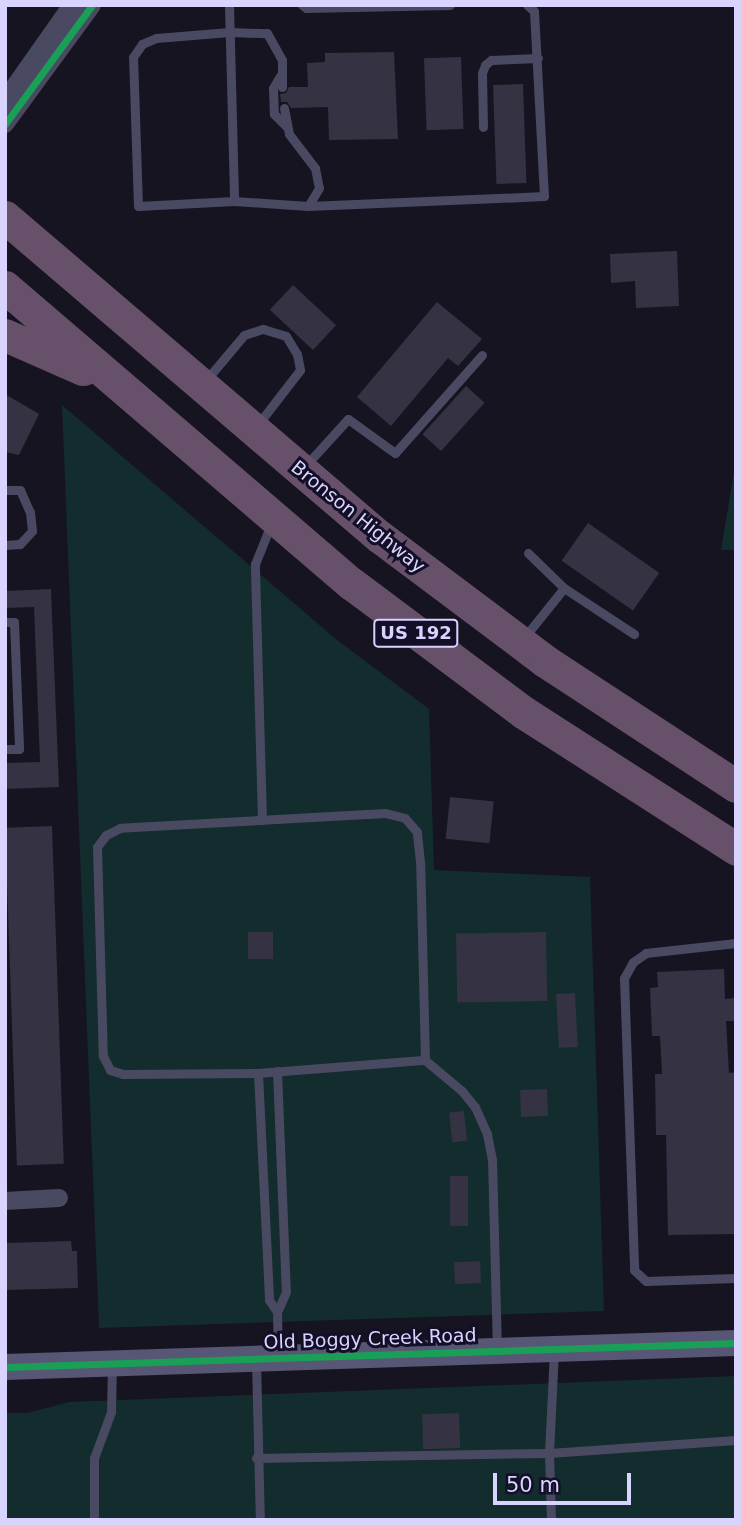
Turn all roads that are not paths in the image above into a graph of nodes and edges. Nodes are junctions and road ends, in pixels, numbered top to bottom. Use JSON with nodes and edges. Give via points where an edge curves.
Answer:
{"nodes":[{"id":1,"x":72,"y":5,"type":"edge"},
{"id":2,"x":92,"y":5,"type":"edge"},
{"id":3,"x":229,"y":5,"type":"edge"},
{"id":4,"x":302,"y":5,"type":"edge"},
{"id":5,"x":450,"y":5,"type":"edge"},
{"id":6,"x":527,"y":5,"type":"edge"},
{"id":7,"x":230,"y":32,"type":"junction"},
{"id":8,"x":538,"y":58,"type":"junction"},
{"id":9,"x":282,"y":72,"type":"junction"},
{"id":10,"x":282,"y":88,"type":"dead end"},
{"id":11,"x":5,"y":100,"type":"edge"},
{"id":12,"x":284,"y":108,"type":"dead end"},
{"id":13,"x":5,"y":124,"type":"edge"},
{"id":14,"x":286,"y":126,"type":"junction"},
{"id":15,"x":483,"y":127,"type":"dead end"},
{"id":16,"x":233,"y":201,"type":"junction"},
{"id":17,"x":308,"y":206,"type":"junction"},
{"id":18,"x":5,"y":217,"type":"edge"},
{"id":19,"x":5,"y":287,"type":"edge"},
{"id":20,"x":5,"y":335,"type":"edge"},
{"id":21,"x":482,"y":355,"type":"dead end"},
{"id":22,"x":120,"y":385,"type":"junction"},
{"id":23,"x":201,"y":385,"type":"junction"},
{"id":24,"x":253,"y":430,"type":"junction"},
{"id":25,"x":301,"y":471,"type":"junction"},
{"id":26,"x":5,"y":490,"type":"edge"},
{"id":27,"x":273,"y":517,"type":"junction"},
{"id":28,"x":5,"y":545,"type":"edge"},
{"id":29,"x":528,"y":553,"type":"dead end"},
{"id":30,"x":564,"y":589,"type":"junction"},
{"id":31,"x":5,"y":622,"type":"edge"},
{"id":32,"x":634,"y":634,"type":"dead end"},
{"id":33,"x":520,"y":643,"type":"junction"},
{"id":34,"x":5,"y":749,"type":"edge"},
{"id":35,"x":736,"y":786,"type":"edge"},
{"id":36,"x":262,"y":820,"type":"junction"},
{"id":37,"x":736,"y":849,"type":"edge"},
{"id":38,"x":736,"y":943,"type":"edge"},
{"id":39,"x":425,"y":1060,"type":"junction"},
{"id":40,"x":277,"y":1071,"type":"junction"},
{"id":41,"x":258,"y":1073,"type":"junction"},
{"id":42,"x":59,"y":1198,"type":"dead end"},
{"id":43,"x":5,"y":1200,"type":"edge"},
{"id":44,"x":736,"y":1278,"type":"edge"},
{"id":45,"x":277,"y":1312,"type":"junction"},
{"id":46,"x":736,"y":1343,"type":"edge"},
{"id":47,"x":554,"y":1349,"type":"junction"},
{"id":48,"x":497,"y":1351,"type":"junction"},
{"id":49,"x":267,"y":1358,"type":"junction"},
{"id":50,"x":112,"y":1363,"type":"junction"},
{"id":51,"x":5,"y":1367,"type":"edge"},
{"id":52,"x":736,"y":1440,"type":"edge"},
{"id":53,"x":549,"y":1453,"type":"junction"},
{"id":54,"x":256,"y":1458,"type":"junction"},
{"id":55,"x":94,"y":1520,"type":"edge"},
{"id":56,"x":260,"y":1520,"type":"edge"},
{"id":57,"x":551,"y":1520,"type":"edge"}],
"edges":[{"from":1,"to":11,"type":"street"},
{"from":2,"to":13,"type":"street"},
{"from":3,"to":7,"type":"lane"},
{"from":4,"to":5,"type":"lane"},
{"from":6,"to":8,"type":"lane","via":[[534,11]]},
{"from":7,"to":9,"type":"lane","via":[[267,33],[282,60]]},
{"from":7,"to":16,"type":"lane"},
{"from":7,"to":16,"type":"lane","via":[[156,38],[142,44],[133,57],[138,206]]},
{"from":8,"to":15,"type":"lane","via":[[491,60],[485,65],[481,73]]},
{"from":8,"to":17,"type":"lane","via":[[544,195]]},
{"from":9,"to":10,"type":"lane"},
{"from":9,"to":14,"type":"lane","via":[[274,88],[274,114]]},
{"from":12,"to":14,"type":"lane"},
{"from":14,"to":17,"type":"lane","via":[[315,168],[319,188]]},
{"from":16,"to":17,"type":"lane"},
{"from":18,"to":23,"type":"highway","name":"Bronson Highway","number":"US 192"},
{"from":19,"to":22,"type":"highway","number":"US 192"},
{"from":20,"to":22,"type":"highway"},
{"from":21,"to":25,"type":"lane","via":[[395,453],[348,419]]},
{"from":22,"to":27,"type":"highway","number":"US 192"},
{"from":23,"to":24,"type":"highway","name":"Bronson Highway","number":"US 192"},
{"from":23,"to":24,"type":"lane","via":[[244,335],[263,329],[286,336],[300,370]]},
{"from":24,"to":25,"type":"highway","name":"Bronson Highway","number":"US 192"},
{"from":25,"to":33,"type":"highway","name":"Bronson Highway","number":"US 192"},
{"from":26,"to":28,"type":"lane","via":[[20,490],[32,531],[20,544]]},
{"from":27,"to":36,"type":"lane","via":[[255,564]]},
{"from":27,"to":37,"type":"highway","number":"US 192","via":[[352,584],[523,712]]},
{"from":29,"to":30,"type":"lane"},
{"from":30,"to":32,"type":"lane"},
{"from":30,"to":33,"type":"lane"},
{"from":31,"to":34,"type":"lane","via":[[14,622],[19,749]]},
{"from":33,"to":35,"type":"highway","name":"Bronson Highway","number":"US 192"},
{"from":36,"to":39,"type":"lane","via":[[385,813],[405,818],[417,832]]},
{"from":36,"to":41,"type":"lane","via":[[120,828],[106,835],[97,847],[103,1056],[110,1070],[122,1074]]},
{"from":38,"to":44,"type":"lane","via":[[646,953],[633,962],[624,978],[634,1270],[646,1281]]},
{"from":39,"to":40,"type":"lane"},
{"from":39,"to":48,"type":"lane","via":[[462,1091],[487,1135],[492,1159]]},
{"from":40,"to":41,"type":"lane"},
{"from":40,"to":45,"type":"lane","via":[[286,1292]]},
{"from":41,"to":45,"type":"lane","via":[[270,1300]]},
{"from":42,"to":43,"type":"street"},
{"from":45,"to":49,"type":"lane"},
{"from":46,"to":47,"type":"street","name":"Old Boggy Creek Road"},
{"from":47,"to":48,"type":"street","name":"Old Boggy Creek Road"},
{"from":47,"to":53,"type":"lane"},
{"from":48,"to":49,"type":"street","name":"Old Boggy Creek Road"},
{"from":49,"to":50,"type":"street","name":"Old Boggy Creek Road"},
{"from":49,"to":54,"type":"lane"},
{"from":50,"to":51,"type":"street","name":"Old Boggy Creek Road"},
{"from":50,"to":55,"type":"lane","via":[[111,1412],[94,1458]]},
{"from":52,"to":53,"type":"lane"},
{"from":53,"to":54,"type":"lane"},
{"from":53,"to":57,"type":"lane"},
{"from":54,"to":56,"type":"lane"}]}
